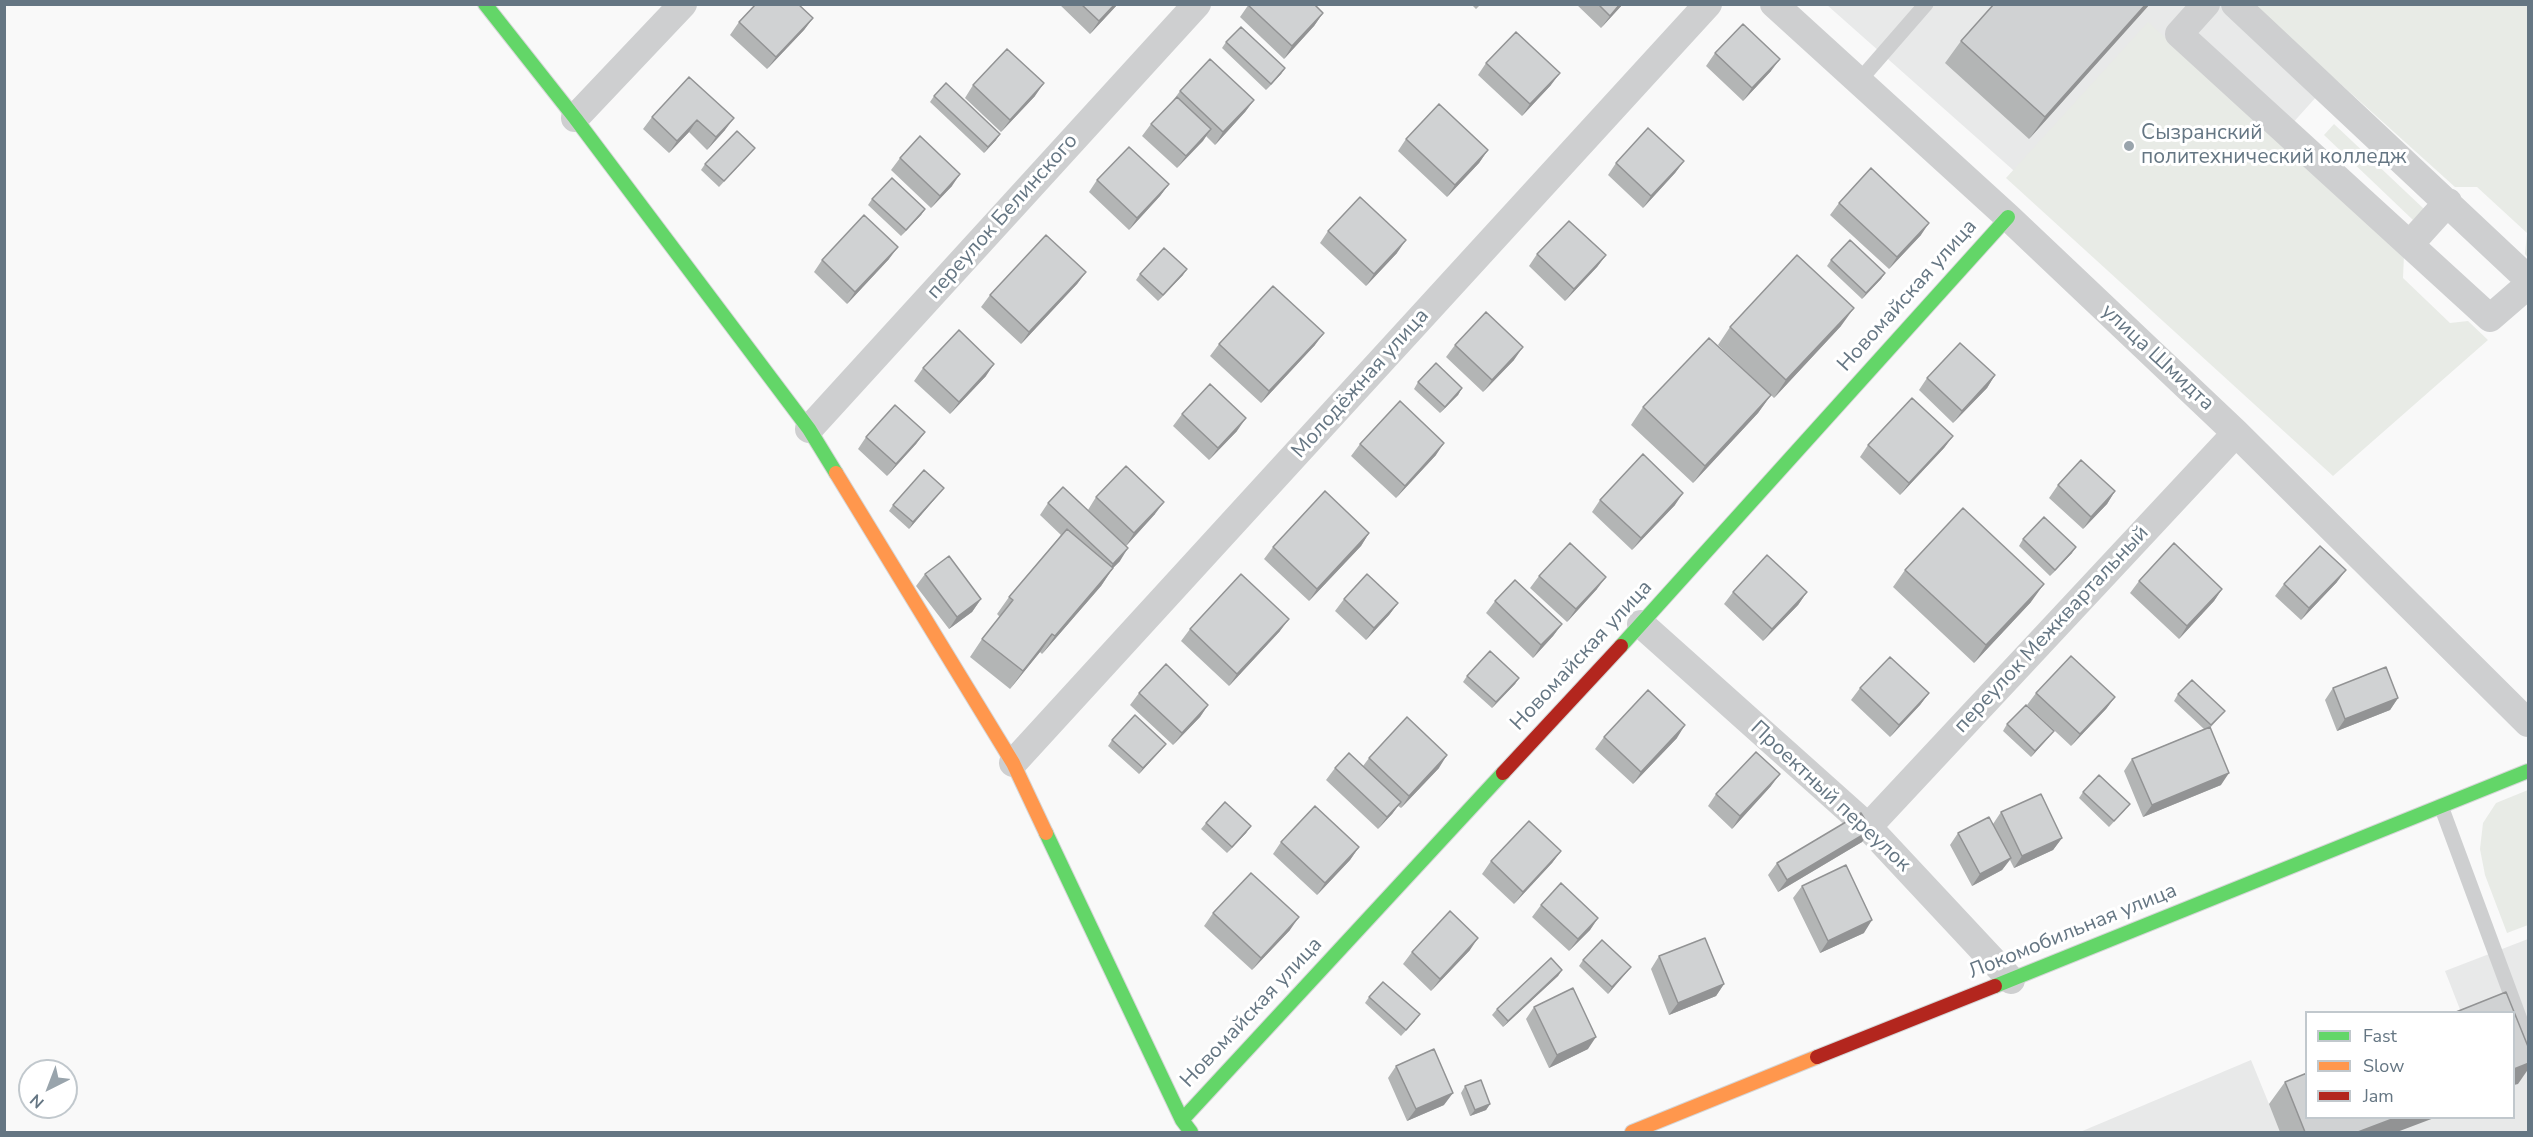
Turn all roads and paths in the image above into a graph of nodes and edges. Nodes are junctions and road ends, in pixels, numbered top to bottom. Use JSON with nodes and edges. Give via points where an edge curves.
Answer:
{"nodes":[{"id":1,"x":485,"y":4,"type":"edge"},
{"id":2,"x":683,"y":4,"type":"edge"},
{"id":3,"x":1197,"y":4,"type":"edge"},
{"id":4,"x":1708,"y":4,"type":"edge"},
{"id":5,"x":1774,"y":4,"type":"edge"},
{"id":6,"x":1926,"y":4,"type":"edge"},
{"id":7,"x":2206,"y":4,"type":"edge"},
{"id":8,"x":2235,"y":4,"type":"edge"},
{"id":9,"x":1858,"y":81,"type":"junction"},
{"id":10,"x":575,"y":118,"type":"junction"},
{"id":11,"x":2448,"y":201,"type":"junction"},
{"id":12,"x":2008,"y":217,"type":"junction"},
{"id":13,"x":2410,"y":244,"type":"junction"},
{"id":14,"x":2529,"y":279,"type":"edge"},
{"id":15,"x":2529,"y":285,"type":"edge"},
{"id":16,"x":809,"y":429,"type":"junction"},
{"id":17,"x":2236,"y":433,"type":"junction"},
{"id":18,"x":1641,"y":624,"type":"junction"},
{"id":19,"x":2529,"y":723,"type":"edge"},
{"id":20,"x":1013,"y":763,"type":"junction"},
{"id":21,"x":2529,"y":771,"type":"edge"},
{"id":22,"x":2441,"y":806,"type":"junction"},
{"id":23,"x":1868,"y":827,"type":"junction"},
{"id":24,"x":2011,"y":980,"type":"junction"},
{"id":25,"x":2529,"y":1041,"type":"edge"},
{"id":26,"x":1182,"y":1120,"type":"junction"},
{"id":27,"x":1191,"y":1132,"type":"edge"},
{"id":28,"x":1632,"y":1132,"type":"edge"}],
"edges":[{"from":1,"to":10,"type":"street"},
{"from":2,"to":10,"type":"street"},
{"from":3,"to":16,"type":"street","name":"переулок Белинского"},
{"from":4,"to":20,"type":"street","name":"Молодёжная улица"},
{"from":5,"to":9,"type":"street","name":"улица Шмидта"},
{"from":6,"to":9,"type":"lane"},
{"from":7,"to":13,"type":"street","via":[[2179,34]]},
{"from":8,"to":11,"type":"street"},
{"from":9,"to":12,"type":"street","name":"улица Шмидта"},
{"from":10,"to":16,"type":"street"},
{"from":11,"to":13,"type":"street"},
{"from":11,"to":14,"type":"street"},
{"from":12,"to":17,"type":"street","name":"улица Шмидта"},
{"from":12,"to":18,"type":"street","name":"Новомайская улица"},
{"from":13,"to":15,"type":"street","via":[[2490,318]]},
{"from":16,"to":20,"type":"street"},
{"from":17,"to":19,"type":"street","name":"улица Шмидта"},
{"from":17,"to":23,"type":"street","name":"переулок Межквартальный"},
{"from":18,"to":23,"type":"street","name":"Проектный переулок"},
{"from":18,"to":26,"type":"street","name":"Новомайская улица"},
{"from":20,"to":26,"type":"street"},
{"from":21,"to":22,"type":"street","name":"Локомобильная улица"},
{"from":22,"to":24,"type":"street","name":"Локомобильная улица"},
{"from":22,"to":25,"type":"lane"},
{"from":23,"to":24,"type":"street","name":"Проектный переулок"},
{"from":24,"to":28,"type":"street","name":"Локомобильная улица"},
{"from":26,"to":27,"type":"street"}]}
